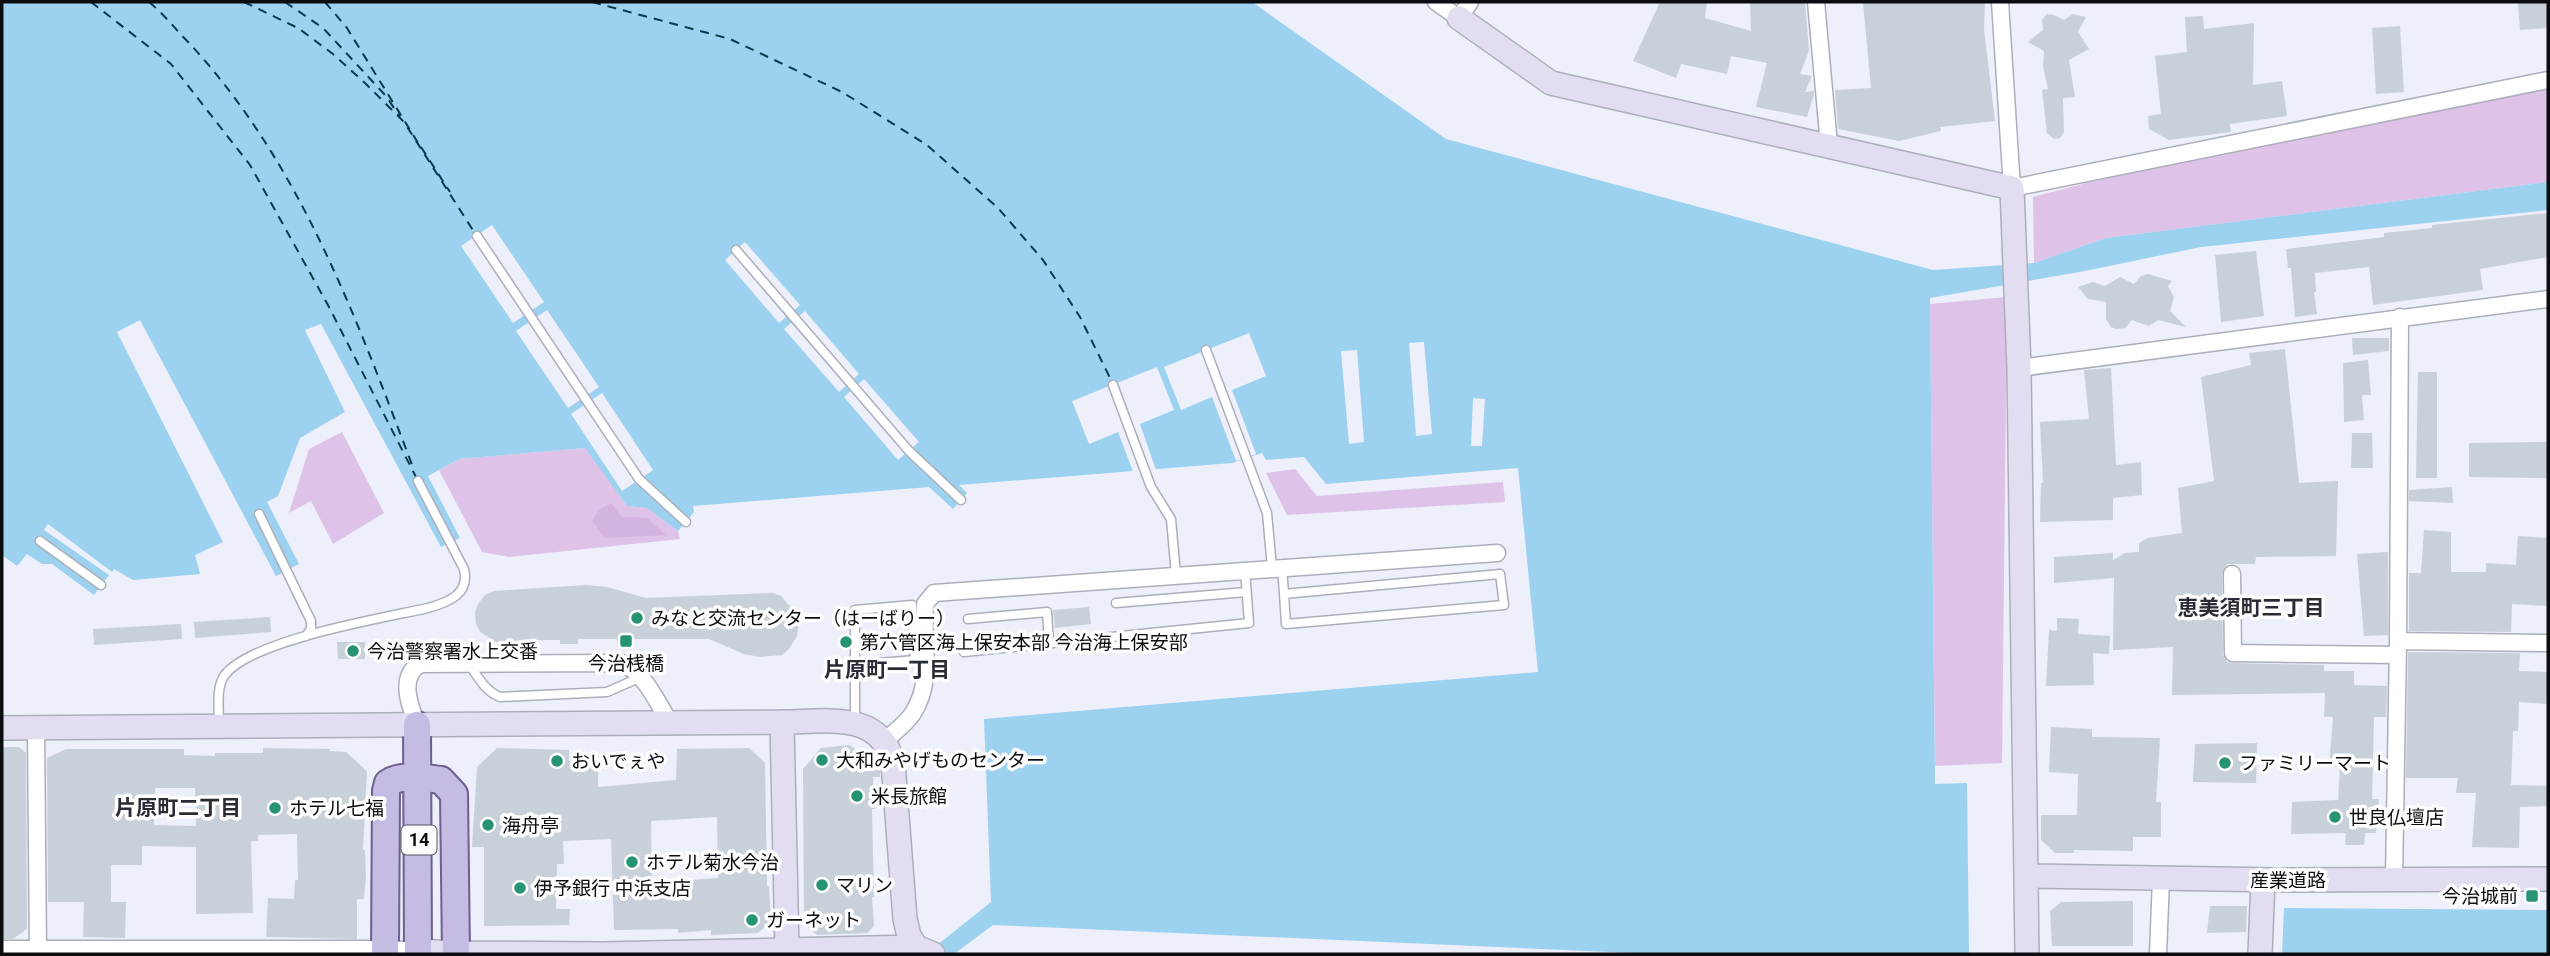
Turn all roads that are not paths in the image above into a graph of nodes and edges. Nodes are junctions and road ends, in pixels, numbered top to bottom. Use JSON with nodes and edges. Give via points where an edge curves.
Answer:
{"nodes":[{"id":1,"x":1436,"y":2,"type":"edge"},
{"id":2,"x":1816,"y":2,"type":"edge"},
{"id":3,"x":2000,"y":2,"type":"edge"},
{"id":4,"x":1464,"y":10,"type":"edge"},
{"id":5,"x":2548,"y":80,"type":"edge"},
{"id":6,"x":1829,"y":145,"type":"junction"},
{"id":7,"x":2012,"y":188,"type":"junction"},
{"id":8,"x":477,"y":236,"type":"dead end"},
{"id":9,"x":736,"y":250,"type":"dead end"},
{"id":10,"x":2548,"y":299,"type":"edge"},
{"id":11,"x":2400,"y":317,"type":"junction"},
{"id":12,"x":1206,"y":350,"type":"dead end"},
{"id":13,"x":2019,"y":368,"type":"junction"},
{"id":14,"x":1113,"y":385,"type":"dead end"},
{"id":15,"x":418,"y":481,"type":"dead end"},
{"id":16,"x":961,"y":500,"type":"dead end"},
{"id":17,"x":259,"y":514,"type":"dead end"},
{"id":18,"x":686,"y":522,"type":"dead end"},
{"id":19,"x":40,"y":541,"type":"dead end"},
{"id":20,"x":1497,"y":552,"type":"dead end"},
{"id":21,"x":1277,"y":568,"type":"junction"},
{"id":22,"x":1245,"y":570,"type":"junction"},
{"id":23,"x":2232,"y":574,"type":"dead end"},
{"id":24,"x":1175,"y":575,"type":"junction"},
{"id":25,"x":101,"y":585,"type":"dead end"},
{"id":26,"x":1247,"y":592,"type":"junction"},
{"id":27,"x":1284,"y":594,"type":"junction"},
{"id":28,"x":1116,"y":603,"type":"dead end"},
{"id":29,"x":968,"y":619,"type":"dead end"},
{"id":30,"x":306,"y":636,"type":"junction"},
{"id":31,"x":1049,"y":643,"type":"junction"},
{"id":32,"x":2548,"y":643,"type":"edge"},
{"id":33,"x":2398,"y":648,"type":"junction"},
{"id":34,"x":964,"y":652,"type":"dead end"},
{"id":35,"x":469,"y":664,"type":"junction"},
{"id":36,"x":855,"y":665,"type":"junction"},
{"id":37,"x":641,"y":677,"type":"junction"},
{"id":38,"x":782,"y":722,"type":"junction"},
{"id":39,"x":671,"y":724,"type":"junction"},
{"id":40,"x":855,"y":724,"type":"junction"},
{"id":41,"x":417,"y":725,"type":"junction"},
{"id":42,"x":219,"y":726,"type":"junction"},
{"id":43,"x":2,"y":728,"type":"edge"},
{"id":44,"x":36,"y":728,"type":"junction"},
{"id":45,"x":885,"y":741,"type":"junction"},
{"id":46,"x":419,"y":778,"type":"junction"},
{"id":47,"x":2027,"y":876,"type":"junction"},
{"id":48,"x":2161,"y":879,"type":"junction"},
{"id":49,"x":2548,"y":879,"type":"edge"},
{"id":50,"x":2263,"y":880,"type":"junction"},
{"id":51,"x":2394,"y":880,"type":"junction"},
{"id":52,"x":2,"y":949,"type":"edge"},
{"id":53,"x":925,"y":951,"type":"edge"},
{"id":54,"x":38,"y":952,"type":"edge"},
{"id":55,"x":385,"y":952,"type":"edge"},
{"id":56,"x":787,"y":952,"type":"edge"},
{"id":57,"x":418,"y":953,"type":"edge"},
{"id":58,"x":456,"y":954,"type":"edge"},
{"id":59,"x":2027,"y":954,"type":"edge"},
{"id":60,"x":2158,"y":954,"type":"edge"},
{"id":61,"x":2260,"y":954,"type":"edge"}],
"edges":[{"from":1,"to":4,"type":"street"},
{"from":2,"to":6,"type":"street"},
{"from":3,"to":7,"type":"street"},
{"from":4,"to":6,"type":"street","via":[[1551,83]]},
{"from":5,"to":7,"type":"street"},
{"from":6,"to":7,"type":"street"},
{"from":7,"to":13,"type":"street"},
{"from":8,"to":18,"type":"lane","via":[[639,479]]},
{"from":9,"to":16,"type":"lane","via":[[909,451]]},
{"from":10,"to":11,"type":"street"},
{"from":11,"to":13,"type":"street"},
{"from":11,"to":33,"type":"street"},
{"from":12,"to":21,"type":"lane","via":[[1266,513]]},
{"from":13,"to":47,"type":"street"},
{"from":14,"to":24,"type":"lane","via":[[1151,487],[1171,519]]},
{"from":15,"to":30,"type":"lane","via":[[467,578],[465,587],[449,602]]},
{"from":17,"to":30,"type":"lane","via":[[312,621]]},
{"from":19,"to":25,"type":"lane"},
{"from":20,"to":21,"type":"street"},
{"from":21,"to":22,"type":"street"},
{"from":21,"to":27,"type":"lane"},
{"from":22,"to":24,"type":"street"},
{"from":22,"to":26,"type":"lane"},
{"from":23,"to":33,"type":"street","via":[[2233,653]]},
{"from":24,"to":45,"type":"street","via":[[934,593],[925,604],[922,695],[912,715]]},
{"from":26,"to":28,"type":"lane"},
{"from":26,"to":31,"type":"lane","via":[[1249,623]]},
{"from":27,"to":27,"type":"lane","via":[[1500,574],[1504,605],[1286,624]]},
{"from":29,"to":31,"type":"lane","via":[[1047,612]]},
{"from":30,"to":42,"type":"lane","via":[[261,652],[224,676]]},
{"from":31,"to":34,"type":"lane"},
{"from":32,"to":33,"type":"street"},
{"from":33,"to":51,"type":"street"},
{"from":35,"to":37,"type":"street","via":[[622,663]]},
{"from":35,"to":37,"type":"lane","via":[[484,686],[500,697],[607,692]]},
{"from":35,"to":41,"type":"street","via":[[413,668],[407,698]]},
{"from":36,"to":36,"type":"lane","via":[[855,610],[912,606],[915,660]]},
{"from":36,"to":40,"type":"lane"},
{"from":37,"to":39,"type":"street"},
{"from":38,"to":39,"type":"street"},
{"from":38,"to":40,"type":"street"},
{"from":38,"to":56,"type":"street"},
{"from":39,"to":41,"type":"street"},
{"from":40,"to":45,"type":"street","via":[[877,732]]},
{"from":41,"to":42,"type":"street"},
{"from":41,"to":46,"type":"main road","number":"14"},
{"from":42,"to":44,"type":"street"},
{"from":43,"to":44,"type":"street"},
{"from":44,"to":54,"type":"street"},
{"from":45,"to":53,"type":"street","via":[[895,777],[905,919],[909,936]]},
{"from":46,"to":55,"type":"main road","via":[[393,780],[386,791]]},
{"from":46,"to":57,"type":"main road","number":"14"},
{"from":46,"to":58,"type":"main road","via":[[441,779],[454,794]]},
{"from":47,"to":48,"type":"street","name":"産業道路"},
{"from":47,"to":59,"type":"street"},
{"from":48,"to":50,"type":"street","name":"産業道路"},
{"from":48,"to":60,"type":"street"},
{"from":49,"to":51,"type":"street","name":"産業道路"},
{"from":50,"to":51,"type":"street","name":"産業道路"},
{"from":50,"to":61,"type":"street"},
{"from":52,"to":54,"type":"street"},
{"from":53,"to":56,"type":"street"},
{"from":54,"to":55,"type":"street"},
{"from":55,"to":57,"type":"street"},
{"from":56,"to":58,"type":"street"},
{"from":57,"to":58,"type":"street"}]}
